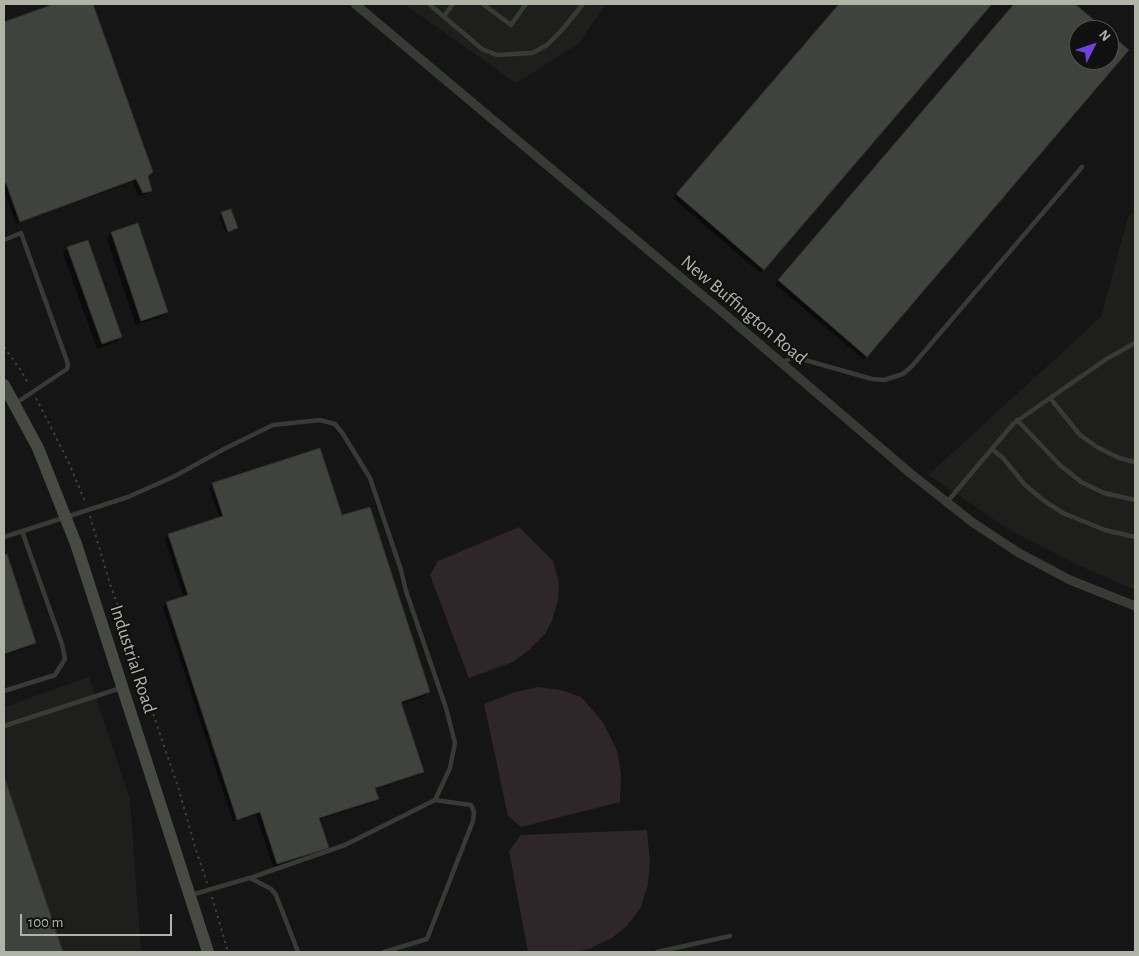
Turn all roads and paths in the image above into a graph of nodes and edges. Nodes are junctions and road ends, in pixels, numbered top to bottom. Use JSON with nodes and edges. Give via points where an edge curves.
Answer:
{"nodes":[{"id":1,"x":354,"y":4,"type":"edge"},
{"id":2,"x":429,"y":4,"type":"edge"},
{"id":3,"x":453,"y":4,"type":"edge"},
{"id":4,"x":483,"y":4,"type":"edge"},
{"id":5,"x":526,"y":4,"type":"edge"},
{"id":6,"x":583,"y":4,"type":"edge"},
{"id":7,"x":444,"y":16,"type":"junction"},
{"id":8,"x":1082,"y":167,"type":"dead end"},
{"id":9,"x":4,"y":240,"type":"edge"},
{"id":10,"x":1135,"y":343,"type":"edge"},
{"id":11,"x":4,"y":348,"type":"edge"},
{"id":12,"x":781,"y":363,"type":"junction"},
{"id":13,"x":4,"y":385,"type":"edge"},
{"id":14,"x":33,"y":392,"type":"junction"},
{"id":15,"x":1050,"y":398,"type":"junction"},
{"id":16,"x":15,"y":404,"type":"junction"},
{"id":17,"x":1018,"y":420,"type":"junction"},
{"id":18,"x":992,"y":449,"type":"junction"},
{"id":19,"x":1135,"y":462,"type":"edge"},
{"id":20,"x":1135,"y":500,"type":"edge"},
{"id":21,"x":947,"y":502,"type":"junction"},
{"id":22,"x":88,"y":510,"type":"junction"},
{"id":23,"x":65,"y":517,"type":"junction"},
{"id":24,"x":22,"y":531,"type":"junction"},
{"id":25,"x":4,"y":537,"type":"edge"},
{"id":26,"x":1135,"y":537,"type":"edge"},
{"id":27,"x":1135,"y":606,"type":"edge"},
{"id":28,"x":122,"y":687,"type":"junction"},
{"id":29,"x":4,"y":691,"type":"edge"},
{"id":30,"x":4,"y":726,"type":"edge"},
{"id":31,"x":435,"y":800,"type":"junction"},
{"id":32,"x":250,"y":878,"type":"junction"},
{"id":33,"x":210,"y":889,"type":"junction"},
{"id":34,"x":190,"y":895,"type":"junction"},
{"id":35,"x":730,"y":936,"type":"dead end"},
{"id":36,"x":208,"y":952,"type":"edge"},
{"id":37,"x":228,"y":952,"type":"edge"},
{"id":38,"x":298,"y":952,"type":"edge"},
{"id":39,"x":384,"y":952,"type":"edge"},
{"id":40,"x":657,"y":952,"type":"edge"}],
"edges":[{"from":1,"to":12,"type":"street","name":"New Buffington Road"},
{"from":2,"to":7,"type":"lane"},
{"from":3,"to":7,"type":"lane"},
{"from":4,"to":5,"type":"lane","via":[[511,25]]},
{"from":6,"to":7,"type":"lane","via":[[547,45],[532,52],[513,54],[497,55],[482,49]]},
{"from":8,"to":12,"type":"lane","via":[[903,374],[884,380],[872,379],[798,358]]},
{"from":9,"to":14,"type":"lane","via":[[21,233],[68,364],[67,369]]},
{"from":10,"to":15,"type":"lane"},
{"from":11,"to":14,"type":"path"},
{"from":12,"to":21,"type":"street","name":"New Buffington Road"},
{"from":13,"to":16,"type":"main road","name":"Industrial Road"},
{"from":14,"to":16,"type":"lane"},
{"from":14,"to":22,"type":"path","via":[[82,490]]},
{"from":15,"to":17,"type":"lane"},
{"from":15,"to":19,"type":"lane","via":[[1080,435],[1119,458]]},
{"from":16,"to":23,"type":"main road","name":"Industrial Road","via":[[38,448]]},
{"from":17,"to":18,"type":"lane"},
{"from":17,"to":20,"type":"lane","via":[[1060,465],[1081,482],[1104,493]]},
{"from":18,"to":21,"type":"lane"},
{"from":18,"to":26,"type":"lane","via":[[1025,484],[1062,513],[1105,530]]},
{"from":21,"to":27,"type":"street","name":"New Buffington Road","via":[[1019,553],[1070,580]]},
{"from":22,"to":23,"type":"lane"},
{"from":22,"to":31,"type":"lane","via":[[128,498],[273,425],[320,420],[335,424],[370,478],[446,708],[455,742],[450,768]]},
{"from":22,"to":33,"type":"path"},
{"from":23,"to":24,"type":"lane"},
{"from":23,"to":28,"type":"main road","name":"Industrial Road"},
{"from":24,"to":25,"type":"lane"},
{"from":24,"to":29,"type":"lane","via":[[65,659],[55,675]]},
{"from":28,"to":30,"type":"lane"},
{"from":28,"to":34,"type":"main road","name":"Industrial Road"},
{"from":31,"to":32,"type":"lane","via":[[345,845]]},
{"from":31,"to":39,"type":"lane","via":[[471,805],[473,821],[427,939]]},
{"from":32,"to":33,"type":"lane"},
{"from":32,"to":38,"type":"lane","via":[[276,895]]},
{"from":33,"to":34,"type":"lane"},
{"from":33,"to":37,"type":"path"},
{"from":34,"to":36,"type":"main road","name":"Industrial Road"},
{"from":35,"to":40,"type":"lane"}]}
